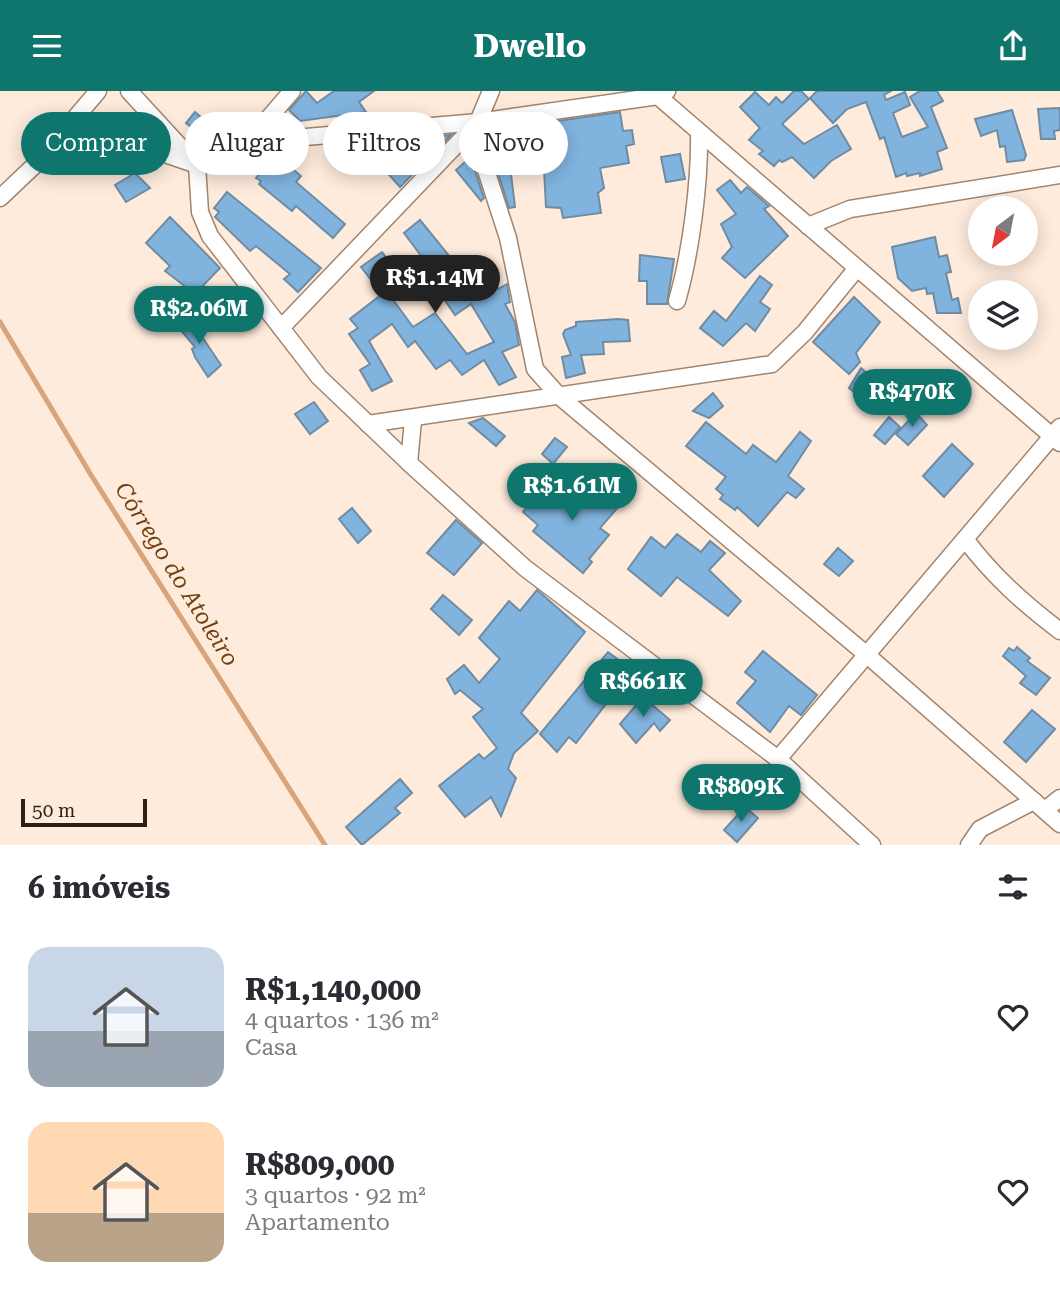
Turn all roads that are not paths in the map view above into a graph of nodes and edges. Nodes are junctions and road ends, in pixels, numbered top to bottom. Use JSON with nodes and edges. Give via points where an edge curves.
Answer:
{"nodes":[{"id":1,"x":129,"y":91,"type":"edge"},
{"id":2,"x":292,"y":91,"type":"edge"},
{"id":3,"x":491,"y":91,"type":"edge"},
{"id":4,"x":92,"y":93,"type":"edge"},
{"id":5,"x":659,"y":93,"type":"edge"},
{"id":6,"x":78,"y":112,"type":"edge"},
{"id":7,"x":274,"y":112,"type":"edge"},
{"id":8,"x":482,"y":112,"type":"edge"},
{"id":9,"x":540,"y":112,"type":"edge"},
{"id":10,"x":459,"y":124,"type":"edge"},
{"id":11,"x":699,"y":132,"type":"junction"},
{"id":12,"x":309,"y":137,"type":"edge"},
{"id":13,"x":459,"y":142,"type":"edge"},
{"id":14,"x":185,"y":152,"type":"edge"},
{"id":15,"x":24,"y":175,"type":"edge"},
{"id":16,"x":198,"y":175,"type":"edge"},
{"id":17,"x":488,"y":175,"type":"edge"},
{"id":18,"x":1060,"y":175,"type":"edge"},
{"id":19,"x":0,"y":198,"type":"edge"},
{"id":20,"x":808,"y":226,"type":"junction"},
{"id":21,"x":857,"y":268,"type":"junction"},
{"id":22,"x":677,"y":301,"type":"dead end"},
{"id":23,"x":281,"y":328,"type":"junction"},
{"id":24,"x":559,"y":396,"type":"junction"},
{"id":25,"x":413,"y":419,"type":"junction"},
{"id":26,"x":368,"y":425,"type":"junction"},
{"id":27,"x":1057,"y":436,"type":"edge"},
{"id":28,"x":409,"y":463,"type":"junction"},
{"id":29,"x":965,"y":539,"type":"junction"},
{"id":30,"x":1060,"y":631,"type":"edge"},
{"id":31,"x":867,"y":655,"type":"junction"},
{"id":32,"x":778,"y":759,"type":"junction"},
{"id":33,"x":1060,"y":798,"type":"edge"},
{"id":34,"x":1040,"y":806,"type":"junction"},
{"id":35,"x":1060,"y":824,"type":"edge"},
{"id":36,"x":872,"y":845,"type":"edge"},
{"id":37,"x":970,"y":845,"type":"edge"}],
"edges":[{"from":1,"to":14,"type":"street"},
{"from":2,"to":7,"type":"street"},
{"from":3,"to":8,"type":"street"},
{"from":4,"to":6,"type":"street"},
{"from":5,"to":9,"type":"street"},
{"from":5,"to":11,"type":"street"},
{"from":10,"to":12,"type":"street"},
{"from":11,"to":20,"type":"street"},
{"from":11,"to":22,"type":"street","via":[[700,167]]},
{"from":13,"to":23,"type":"street"},
{"from":15,"to":19,"type":"street"},
{"from":16,"to":23,"type":"street","via":[[200,212],[210,236]]},
{"from":17,"to":24,"type":"street","via":[[508,238],[535,369]]},
{"from":18,"to":20,"type":"street","via":[[850,209]]},
{"from":20,"to":21,"type":"street"},
{"from":21,"to":24,"type":"street","via":[[805,333],[772,364]]},
{"from":21,"to":27,"type":"street"},
{"from":23,"to":26,"type":"street","via":[[319,377]]},
{"from":24,"to":25,"type":"street"},
{"from":24,"to":31,"type":"street"},
{"from":25,"to":26,"type":"street"},
{"from":25,"to":28,"type":"street"},
{"from":26,"to":28,"type":"street"},
{"from":27,"to":29,"type":"street"},
{"from":28,"to":32,"type":"street","via":[[526,568]]},
{"from":29,"to":30,"type":"street","via":[[990,573]]},
{"from":29,"to":31,"type":"street"},
{"from":31,"to":32,"type":"street"},
{"from":31,"to":34,"type":"street"},
{"from":32,"to":36,"type":"street"},
{"from":33,"to":34,"type":"street"},
{"from":34,"to":35,"type":"street"},
{"from":34,"to":37,"type":"street","via":[[980,829]]}]}
